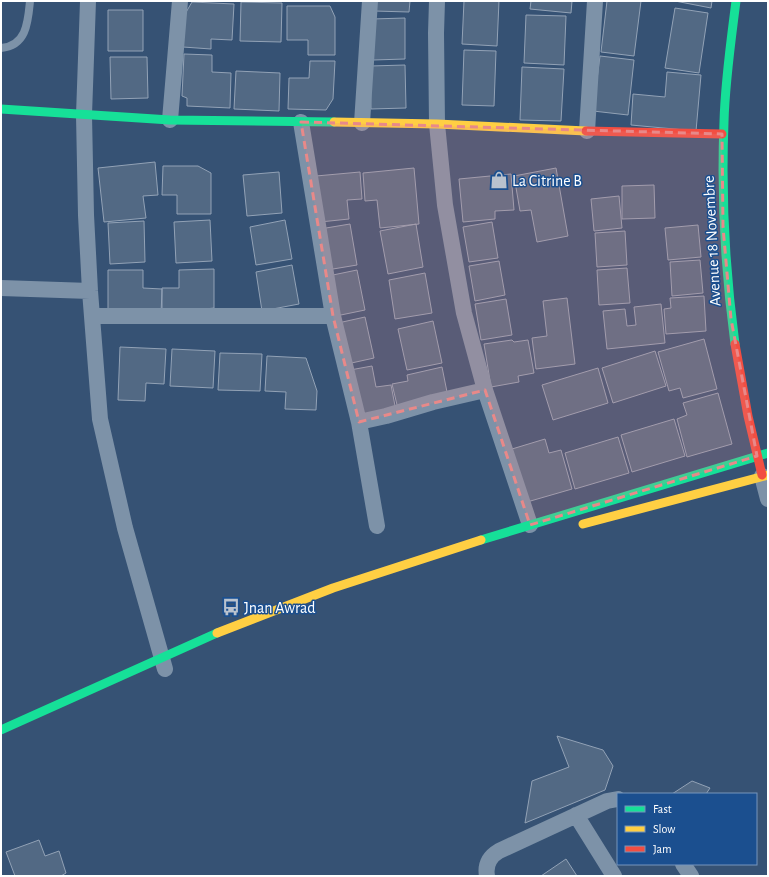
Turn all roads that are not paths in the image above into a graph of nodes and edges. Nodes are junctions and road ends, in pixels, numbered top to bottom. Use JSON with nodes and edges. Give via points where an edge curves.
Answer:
{"nodes":[{"id":1,"x":30,"y":1,"type":"edge"},
{"id":2,"x":88,"y":1,"type":"edge"},
{"id":3,"x":180,"y":1,"type":"edge"},
{"id":4,"x":370,"y":1,"type":"edge"},
{"id":5,"x":437,"y":1,"type":"edge"},
{"id":6,"x":595,"y":1,"type":"edge"},
{"id":7,"x":736,"y":1,"type":"edge"},
{"id":8,"x":1,"y":48,"type":"edge"},
{"id":9,"x":1,"y":109,"type":"edge"},
{"id":10,"x":84,"y":115,"type":"junction"},
{"id":11,"x":170,"y":120,"type":"junction"},
{"id":12,"x":301,"y":122,"type":"junction"},
{"id":13,"x":362,"y":123,"type":"junction"},
{"id":14,"x":436,"y":124,"type":"junction"},
{"id":15,"x":587,"y":131,"type":"junction"},
{"id":16,"x":722,"y":134,"type":"junction"},
{"id":17,"x":1,"y":288,"type":"edge"},
{"id":18,"x":90,"y":291,"type":"junction"},
{"id":19,"x":92,"y":316,"type":"junction"},
{"id":20,"x":333,"y":316,"type":"junction"},
{"id":21,"x":485,"y":390,"type":"junction"},
{"id":22,"x":358,"y":422,"type":"junction"},
{"id":23,"x":768,"y":453,"type":"edge"},
{"id":24,"x":757,"y":456,"type":"junction"},
{"id":25,"x":765,"y":476,"type":"edge"},
{"id":26,"x":768,"y":499,"type":"edge"},
{"id":27,"x":530,"y":525,"type":"junction"},
{"id":28,"x":377,"y":526,"type":"dead end"},
{"id":29,"x":572,"y":527,"type":"dead end"},
{"id":30,"x":165,"y":666,"type":"junction"},
{"id":31,"x":1,"y":730,"type":"edge"},
{"id":32,"x":617,"y":799,"type":"edge"},
{"id":33,"x":576,"y":815,"type":"junction"},
{"id":34,"x":684,"y":865,"type":"edge"},
{"id":35,"x":487,"y":876,"type":"edge"},
{"id":36,"x":614,"y":876,"type":"edge"},
{"id":37,"x":691,"y":876,"type":"edge"}],
"edges":[{"from":1,"to":8,"type":"lane","via":[[25,32],[16,43]]},
{"from":2,"to":10,"type":"street"},
{"from":3,"to":11,"type":"street"},
{"from":4,"to":13,"type":"street"},
{"from":5,"to":14,"type":"street"},
{"from":6,"to":15,"type":"street"},
{"from":7,"to":16,"type":"street","name":"Avenue 18 Novembre"},
{"from":9,"to":10,"type":"street"},
{"from":10,"to":11,"type":"street"},
{"from":10,"to":18,"type":"street"},
{"from":11,"to":12,"type":"street"},
{"from":12,"to":13,"type":"street"},
{"from":12,"to":20,"type":"street"},
{"from":13,"to":14,"type":"street"},
{"from":14,"to":15,"type":"street"},
{"from":14,"to":21,"type":"street","via":[[445,205],[464,313]]},
{"from":15,"to":16,"type":"street"},
{"from":16,"to":24,"type":"street","name":"Avenue 18 Novembre","via":[[723,227],[731,320]]},
{"from":17,"to":18,"type":"street"},
{"from":18,"to":19,"type":"street"},
{"from":19,"to":20,"type":"street"},
{"from":19,"to":30,"type":"street","via":[[100,419],[125,528]]},
{"from":20,"to":22,"type":"street"},
{"from":21,"to":22,"type":"street"},
{"from":21,"to":27,"type":"street"},
{"from":22,"to":28,"type":"street"},
{"from":23,"to":24,"type":"street"},
{"from":24,"to":25,"type":"street","name":"Avenue 18 Novembre"},
{"from":24,"to":27,"type":"street"},
{"from":25,"to":26,"type":"street"},
{"from":25,"to":29,"type":"street"},
{"from":27,"to":30,"type":"street","via":[[452,548],[258,616]]},
{"from":30,"to":31,"type":"street"},
{"from":32,"to":33,"type":"street"},
{"from":33,"to":35,"type":"street","via":[[493,854],[487,865]]},
{"from":33,"to":36,"type":"street"},
{"from":34,"to":37,"type":"street"}]}
